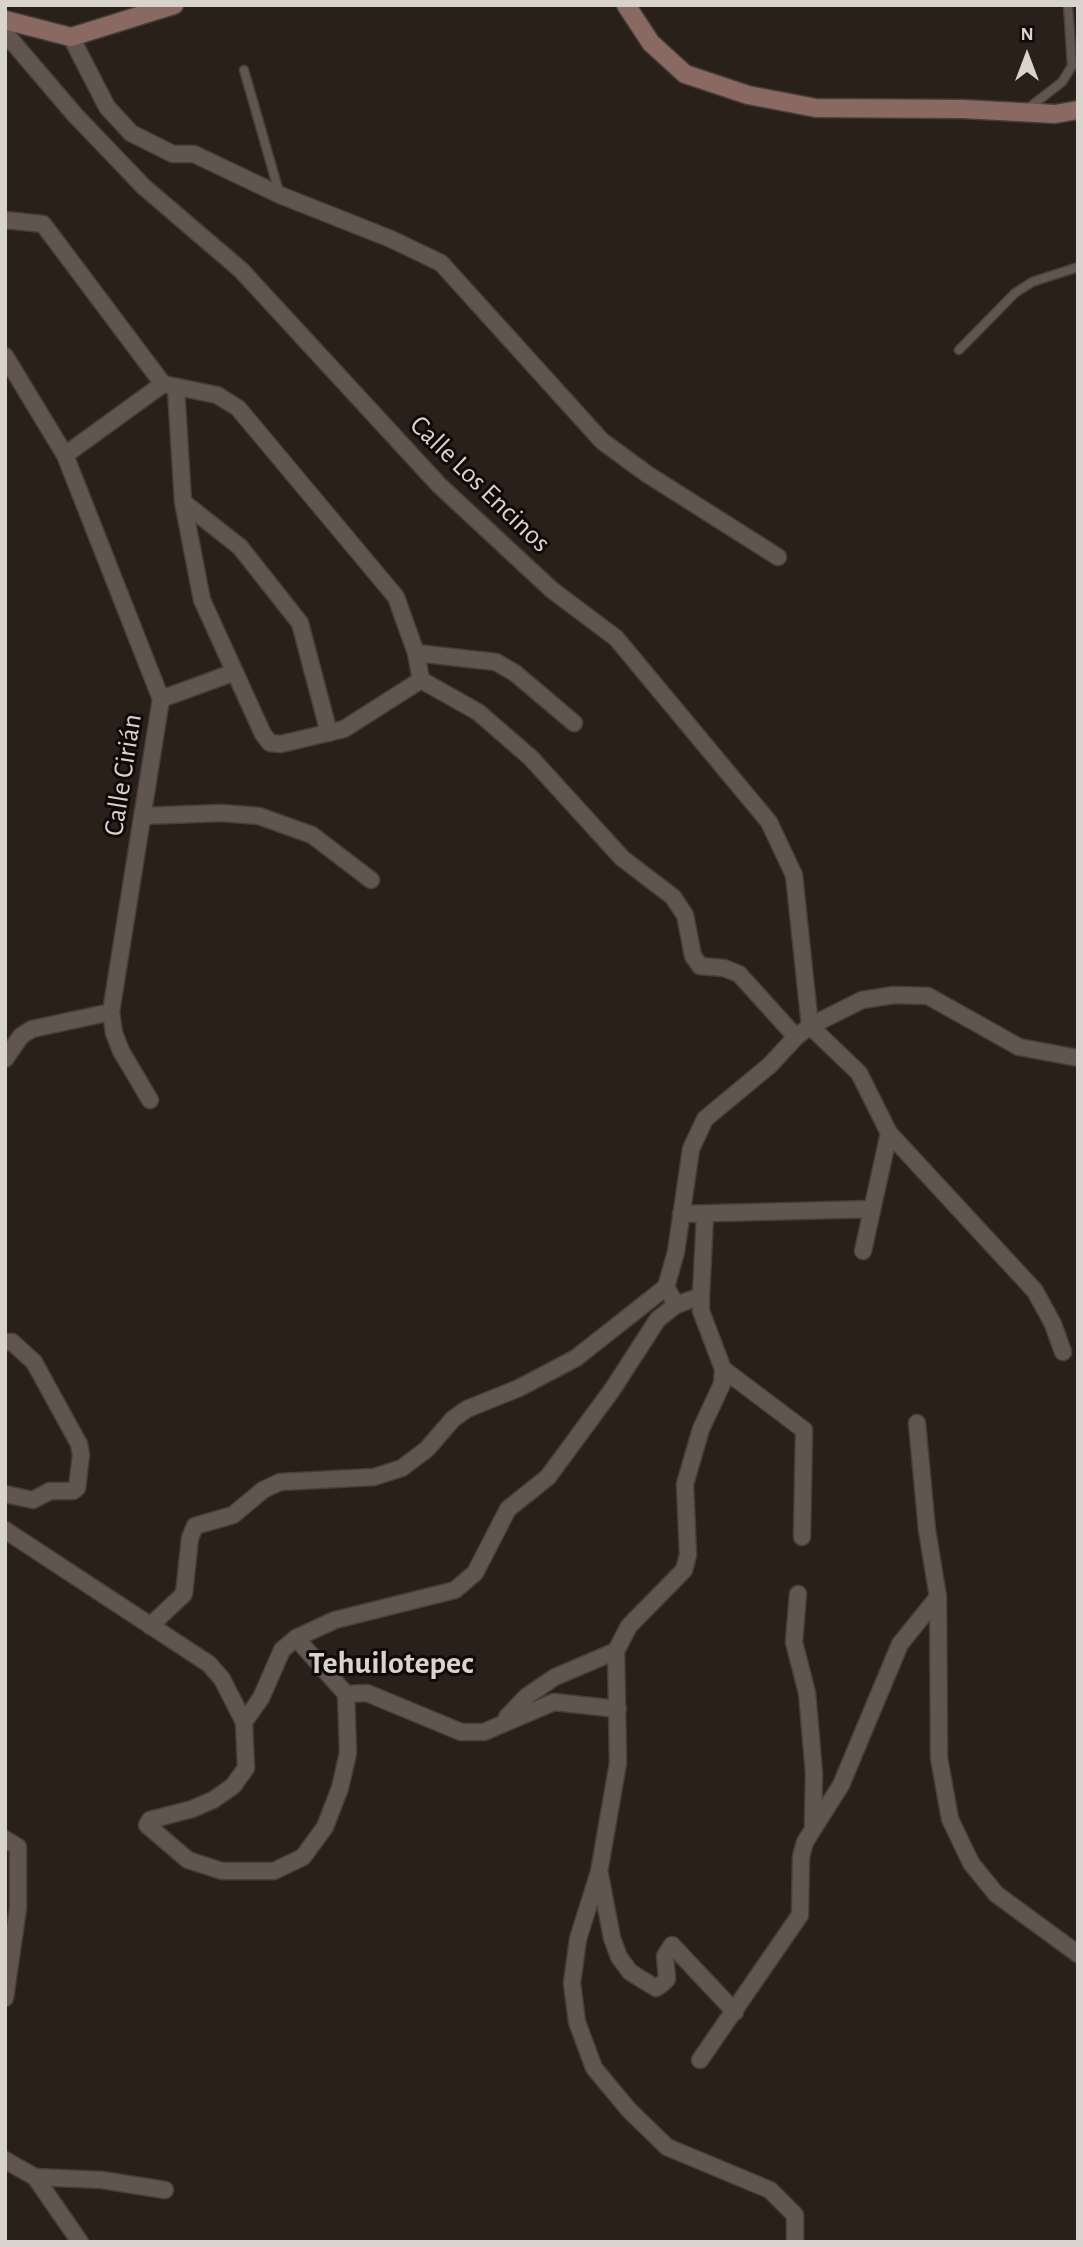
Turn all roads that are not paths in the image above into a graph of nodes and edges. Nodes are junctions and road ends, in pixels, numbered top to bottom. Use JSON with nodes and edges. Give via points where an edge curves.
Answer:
{"nodes":[{"id":1,"x":174,"y":5,"type":"edge"},
{"id":2,"x":626,"y":5,"type":"edge"},
{"id":3,"x":1068,"y":5,"type":"edge"},
{"id":4,"x":5,"y":19,"type":"edge"},
{"id":5,"x":5,"y":33,"type":"edge"},
{"id":6,"x":71,"y":37,"type":"junction"},
{"id":7,"x":244,"y":69,"type":"dead end"},
{"id":8,"x":1078,"y":110,"type":"edge"},
{"id":9,"x":1024,"y":112,"type":"junction"},
{"id":10,"x":280,"y":195,"type":"junction"},
{"id":11,"x":5,"y":220,"type":"edge"},
{"id":12,"x":1078,"y":267,"type":"edge"},
{"id":13,"x":959,"y":350,"type":"dead end"},
{"id":14,"x":5,"y":356,"type":"edge"},
{"id":15,"x":169,"y":386,"type":"junction"},
{"id":16,"x":65,"y":455,"type":"junction"},
{"id":17,"x":183,"y":502,"type":"junction"},
{"id":18,"x":778,"y":557,"type":"dead end"},
{"id":19,"x":416,"y":653,"type":"junction"},
{"id":20,"x":235,"y":672,"type":"junction"},
{"id":21,"x":421,"y":680,"type":"junction"},
{"id":22,"x":162,"y":699,"type":"junction"},
{"id":23,"x":573,"y":723,"type":"dead end"},
{"id":24,"x":328,"y":733,"type":"junction"},
{"id":25,"x":142,"y":816,"type":"junction"},
{"id":26,"x":372,"y":880,"type":"dead end"},
{"id":27,"x":111,"y":1013,"type":"junction"},
{"id":28,"x":810,"y":1026,"type":"junction"},
{"id":29,"x":796,"y":1037,"type":"junction"},
{"id":30,"x":1078,"y":1058,"type":"edge"},
{"id":31,"x":5,"y":1059,"type":"edge"},
{"id":32,"x":150,"y":1100,"type":"dead end"},
{"id":33,"x":889,"y":1133,"type":"junction"},
{"id":34,"x":872,"y":1209,"type":"junction"},
{"id":35,"x":681,"y":1214,"type":"junction"},
{"id":36,"x":705,"y":1215,"type":"junction"},
{"id":37,"x":863,"y":1251,"type":"dead end"},
{"id":38,"x":666,"y":1287,"type":"junction"},
{"id":39,"x":701,"y":1296,"type":"junction"},
{"id":40,"x":676,"y":1305,"type":"junction"},
{"id":41,"x":5,"y":1342,"type":"edge"},
{"id":42,"x":1063,"y":1352,"type":"dead end"},
{"id":43,"x":723,"y":1369,"type":"junction"},
{"id":44,"x":917,"y":1423,"type":"dead end"},
{"id":45,"x":5,"y":1494,"type":"edge"},
{"id":46,"x":5,"y":1530,"type":"edge"},
{"id":47,"x":802,"y":1537,"type":"dead end"},
{"id":48,"x":798,"y":1594,"type":"dead end"},
{"id":49,"x":938,"y":1597,"type":"junction"},
{"id":50,"x":150,"y":1626,"type":"junction"},
{"id":51,"x":296,"y":1638,"type":"junction"},
{"id":52,"x":616,"y":1651,"type":"junction"},
{"id":53,"x":346,"y":1694,"type":"junction"},
{"id":54,"x":618,"y":1709,"type":"junction"},
{"id":55,"x":244,"y":1722,"type":"junction"},
{"id":56,"x":501,"y":1724,"type":"junction"},
{"id":57,"x":813,"y":1828,"type":"junction"},
{"id":58,"x":5,"y":1839,"type":"edge"},
{"id":59,"x":599,"y":1872,"type":"junction"},
{"id":60,"x":9,"y":1934,"type":"edge"},
{"id":61,"x":1078,"y":1954,"type":"edge"},
{"id":62,"x":5,"y":1998,"type":"edge"},
{"id":63,"x":736,"y":2012,"type":"junction"},
{"id":64,"x":700,"y":2060,"type":"dead end"},
{"id":65,"x":5,"y":2161,"type":"edge"},
{"id":66,"x":35,"y":2177,"type":"junction"},
{"id":67,"x":165,"y":2190,"type":"dead end"},
{"id":68,"x":79,"y":2242,"type":"edge"},
{"id":69,"x":794,"y":2242,"type":"edge"}],
"edges":[{"from":1,"to":6,"type":"street"},
{"from":2,"to":9,"type":"street","via":[[651,43],[685,74],[748,95],[816,108]]},
{"from":3,"to":9,"type":"lane","via":[[1072,66],[1062,82]]},
{"from":4,"to":6,"type":"street"},
{"from":5,"to":28,"type":"street","name":"Calle Los Encinos","via":[[75,116],[144,187],[241,270],[439,485],[552,590],[616,638],[761,811],[794,875]]},
{"from":6,"to":10,"type":"street","via":[[107,107],[131,133],[173,155],[194,154]]},
{"from":7,"to":10,"type":"lane"},
{"from":8,"to":9,"type":"street"},
{"from":10,"to":18,"type":"street","via":[[440,263],[602,441]]},
{"from":11,"to":15,"type":"street","via":[[43,223]]},
{"from":12,"to":13,"type":"lane","via":[[1014,293]]},
{"from":14,"to":16,"type":"street","name":"Calle Cirián"},
{"from":15,"to":16,"type":"street"},
{"from":15,"to":17,"type":"street"},
{"from":15,"to":19,"type":"street","via":[[218,395],[239,408],[396,597]]},
{"from":16,"to":22,"type":"street","name":"Calle Cirián"},
{"from":17,"to":20,"type":"street","via":[[202,600]]},
{"from":17,"to":24,"type":"street","via":[[240,547],[300,623]]},
{"from":19,"to":21,"type":"street"},
{"from":19,"to":23,"type":"street","via":[[496,662]]},
{"from":20,"to":22,"type":"street"},
{"from":20,"to":24,"type":"street","via":[[270,743]]},
{"from":21,"to":24,"type":"street","via":[[361,721]]},
{"from":21,"to":29,"type":"street","via":[[478,712],[531,758],[622,858],[673,897],[685,915],[693,956],[700,966],[739,974]]},
{"from":22,"to":25,"type":"street","name":"Calle Cirián"},
{"from":25,"to":26,"type":"street","via":[[259,816],[312,835]]},
{"from":25,"to":27,"type":"street","name":"Calle Cirián"},
{"from":27,"to":31,"type":"street","via":[[32,1029],[20,1036]]},
{"from":27,"to":32,"type":"street","name":"Calle Cirián","via":[[121,1051]]},
{"from":28,"to":29,"type":"street"},
{"from":28,"to":30,"type":"street","via":[[862,1000],[928,996],[1019,1047]]},
{"from":28,"to":33,"type":"street","via":[[859,1073]]},
{"from":29,"to":35,"type":"street","via":[[705,1119],[691,1149]]},
{"from":33,"to":34,"type":"street"},
{"from":33,"to":42,"type":"street","via":[[1035,1291]]},
{"from":34,"to":36,"type":"street"},
{"from":34,"to":37,"type":"street"},
{"from":35,"to":36,"type":"street"},
{"from":35,"to":38,"type":"street"},
{"from":36,"to":39,"type":"street"},
{"from":38,"to":40,"type":"street"},
{"from":38,"to":50,"type":"street","via":[[576,1358],[467,1409],[402,1468],[374,1477],[280,1482],[233,1515],[195,1526],[184,1594]]},
{"from":39,"to":40,"type":"street"},
{"from":39,"to":43,"type":"street","via":[[701,1311]]},
{"from":40,"to":51,"type":"street","via":[[658,1319],[548,1477],[508,1509],[475,1573],[455,1590],[335,1620]]},
{"from":41,"to":45,"type":"street","via":[[12,1342],[34,1362],[81,1455],[73,1491],[50,1491],[33,1500]]},
{"from":43,"to":47,"type":"street","via":[[804,1430]]},
{"from":43,"to":52,"type":"street","via":[[722,1384],[701,1429],[685,1484],[688,1555],[684,1570],[629,1626]]},
{"from":44,"to":49,"type":"street"},
{"from":46,"to":50,"type":"street"},
{"from":48,"to":57,"type":"street","via":[[794,1642],[807,1693]]},
{"from":49,"to":57,"type":"street","via":[[900,1644],[841,1785]]},
{"from":49,"to":61,"type":"street","via":[[939,1758],[958,1840],[996,1894]]},
{"from":50,"to":55,"type":"street","via":[[209,1664]]},
{"from":51,"to":53,"type":"street"},
{"from":51,"to":55,"type":"street","via":[[282,1650],[261,1698]]},
{"from":52,"to":54,"type":"street"},
{"from":52,"to":56,"type":"street","via":[[555,1677],[527,1696]]},
{"from":53,"to":55,"type":"street","via":[[348,1753],[325,1827],[303,1857],[274,1871],[222,1871],[188,1860],[147,1822],[192,1809],[233,1786],[246,1768]]},
{"from":53,"to":56,"type":"street","via":[[367,1693],[461,1732],[484,1732]]},
{"from":54,"to":56,"type":"street","via":[[554,1702]]},
{"from":54,"to":59,"type":"street","via":[[618,1763]]},
{"from":57,"to":63,"type":"street","via":[[801,1857],[800,1915]]},
{"from":58,"to":60,"type":"street","via":[[18,1847],[18,1908]]},
{"from":59,"to":63,"type":"street","via":[[612,1938],[630,1972],[656,1988],[667,1979],[665,1956],[671,1945]]},
{"from":59,"to":69,"type":"street","via":[[578,1939],[572,1983],[577,2022],[594,2068],[667,2147],[770,2190],[783,2201],[795,2215]]},
{"from":60,"to":62,"type":"street"},
{"from":63,"to":64,"type":"street"},
{"from":65,"to":66,"type":"street"},
{"from":66,"to":67,"type":"street","via":[[102,2180]]},
{"from":66,"to":68,"type":"street"}]}
